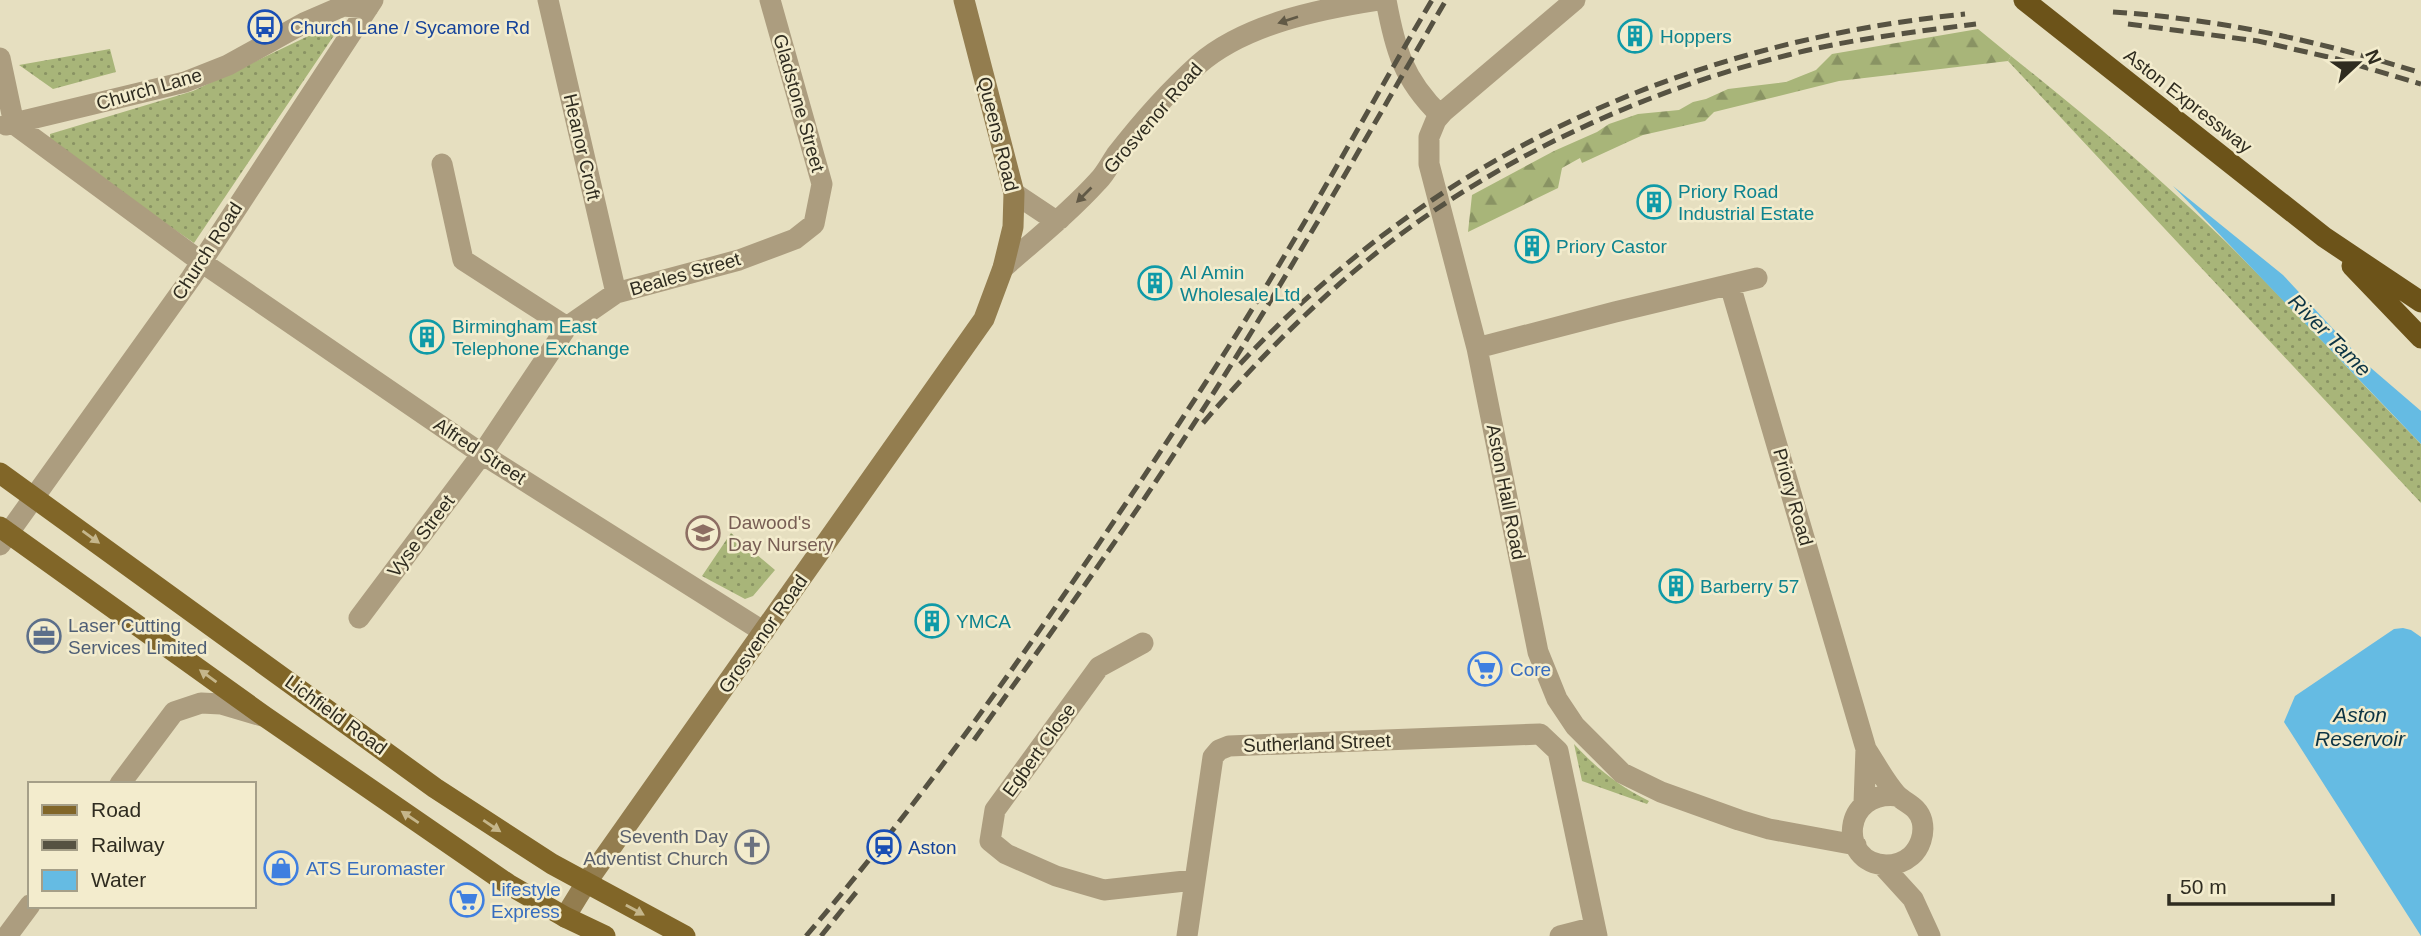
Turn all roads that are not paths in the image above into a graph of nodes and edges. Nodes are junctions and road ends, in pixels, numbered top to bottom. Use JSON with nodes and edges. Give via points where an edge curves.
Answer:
{"nodes":[{"id":1,"x":548,"y":0,"type":"edge"},
{"id":2,"x":770,"y":0,"type":"edge"},
{"id":3,"x":964,"y":0,"type":"edge"},
{"id":4,"x":1378,"y":0,"type":"edge"},
{"id":5,"x":1386,"y":0,"type":"edge"},
{"id":6,"x":1575,"y":0,"type":"edge"},
{"id":7,"x":2024,"y":0,"type":"edge"},
{"id":8,"x":370,"y":4,"type":"edge"},
{"id":9,"x":0,"y":58,"type":"edge"},
{"id":10,"x":1440,"y":115,"type":"junction"},
{"id":11,"x":7,"y":124,"type":"edge"},
{"id":12,"x":442,"y":164,"type":"dead end"},
{"id":13,"x":1014,"y":193,"type":"junction"},
{"id":14,"x":1060,"y":219,"type":"junction"},
{"id":15,"x":2324,"y":237,"type":"junction"},
{"id":16,"x":794,"y":239,"type":"joint"},
{"id":17,"x":200,"y":261,"type":"junction"},
{"id":18,"x":1003,"y":268,"type":"junction"},
{"id":19,"x":1757,"y":278,"type":"dead end"},
{"id":20,"x":1730,"y":285,"type":"junction"},
{"id":21,"x":616,"y":293,"type":"junction"},
{"id":22,"x":2421,"y":302,"type":"edge"},
{"id":23,"x":567,"y":327,"type":"junction"},
{"id":24,"x":2421,"y":338,"type":"edge"},
{"id":25,"x":1477,"y":348,"type":"junction"},
{"id":26,"x":482,"y":454,"type":"junction"},
{"id":27,"x":0,"y":473,"type":"edge"},
{"id":28,"x":35,"y":497,"type":"junction"},
{"id":29,"x":3,"y":535,"type":"edge"},
{"id":30,"x":359,"y":618,"type":"dead end"},
{"id":31,"x":764,"y":632,"type":"junction"},
{"id":32,"x":1143,"y":643,"type":"dead end"},
{"id":33,"x":264,"y":716,"type":"junction"},
{"id":34,"x":1866,"y":749,"type":"junction"},
{"id":35,"x":122,"y":782,"type":"edge"},
{"id":36,"x":1898,"y":796,"type":"junction"},
{"id":37,"x":1860,"y":808,"type":"junction"},
{"id":38,"x":1817,"y":836,"type":"junction"},
{"id":39,"x":1856,"y":845,"type":"junction"},
{"id":40,"x":1913,"y":854,"type":"junction"},
{"id":41,"x":1882,"y":865,"type":"junction"},
{"id":42,"x":1194,"y":880,"type":"junction"},
{"id":43,"x":586,"y":883,"type":"junction"},
{"id":44,"x":1913,"y":899,"type":"junction"},
{"id":45,"x":28,"y":908,"type":"edge"},
{"id":46,"x":565,"y":917,"type":"junction"},
{"id":47,"x":1596,"y":932,"type":"edge"},
{"id":48,"x":7,"y":936,"type":"edge"},
{"id":49,"x":605,"y":936,"type":"edge"},
{"id":50,"x":685,"y":936,"type":"edge"},
{"id":51,"x":1187,"y":936,"type":"edge"},
{"id":52,"x":1560,"y":936,"type":"edge"},
{"id":53,"x":1930,"y":936,"type":"edge"}],
"edges":[{"from":1,"to":21,"type":"street","name":"Heanor Croft"},
{"from":2,"to":16,"type":"street","name":"Gladstone Street","via":[[822,184],[814,224]]},
{"from":3,"to":13,"type":"main road","name":"Queens Road"},
{"from":4,"to":14,"type":"street","name":"Grosvenor Road","one_way":true,"via":[[1332,7],[1275,24],[1209,56],[1160,104],[1099,180]]},
{"from":5,"to":10,"type":"street","via":[[1404,69],[1417,92]]},
{"from":6,"to":10,"type":"street"},
{"from":7,"to":15,"type":"highway","name":"Aston Expressway"},
{"from":8,"to":11,"type":"street","name":"Church Lane","via":[[343,6],[185,82]]},
{"from":8,"to":17,"type":"street","name":"Church Road"},
{"from":9,"to":11,"type":"street"},
{"from":10,"to":25,"type":"street","name":"Aston Hall Road","via":[[1429,137],[1429,164]]},
{"from":11,"to":17,"type":"street","name":"Alfred Street"},
{"from":12,"to":23,"type":"street","via":[[463,260]]},
{"from":13,"to":14,"type":"street"},
{"from":13,"to":18,"type":"main road","name":"Queens Road","via":[[1013,227]]},
{"from":14,"to":18,"type":"street","name":"Grosvenor Road"},
{"from":15,"to":22,"type":"highway","name":"Aston Expressway"},
{"from":15,"to":24,"type":"highway","name":"Aston Expressway"},
{"from":16,"to":21,"type":"street","name":"Beales Street","via":[[739,260]]},
{"from":17,"to":26,"type":"street","name":"Alfred Street"},
{"from":17,"to":28,"type":"street","name":"Church Road"},
{"from":18,"to":31,"type":"main road","name":"Grosvenor Road","via":[[984,318]]},
{"from":19,"to":20,"type":"street"},
{"from":20,"to":25,"type":"street"},
{"from":20,"to":34,"type":"street","name":"Priory Road"},
{"from":21,"to":23,"type":"street","name":"Beales Street"},
{"from":23,"to":26,"type":"street","name":"Beales Street"},
{"from":25,"to":38,"type":"street","name":"Aston Hall Road","via":[[1538,652],[1557,699],[1575,726],[1622,773],[1661,792],[1759,826]]},
{"from":26,"to":30,"type":"street","name":"Vyse Street"},
{"from":26,"to":31,"type":"street","name":"Alfred Street"},
{"from":27,"to":28,"type":"main road","name":"Lichfield Road"},
{"from":28,"to":29,"type":"street","name":"Church Road"},
{"from":28,"to":43,"type":"main road","name":"Lichfield Road","one_way":true,"via":[[435,788]]},
{"from":33,"to":29,"type":"main road","one_way":true},
{"from":31,"to":43,"type":"main road","name":"Grosvenor Road"},
{"from":32,"to":42,"type":"street","name":"Egbert Close","via":[[1099,667],[995,810],[990,841],[1006,854],[1043,870],[1104,890]]},
{"from":33,"to":35,"type":"street","via":[[201,703],[174,712]]},
{"from":46,"to":33,"type":"main road","one_way":true,"via":[[508,884]]},
{"from":34,"to":36,"type":"street","name":"Priory Road"},
{"from":34,"to":37,"type":"street","name":"Priory Road"},
{"from":36,"to":37,"type":"street","via":[[1874,797]]},
{"from":36,"to":40,"type":"street","name":"Aston Hall Road","via":[[1908,801],[1922,821],[1920,844]]},
{"from":37,"to":38,"type":"street"},
{"from":37,"to":39,"type":"street","via":[[1852,835]]},
{"from":38,"to":39,"type":"street","name":"Aston Hall Road"},
{"from":39,"to":41,"type":"street","name":"Aston Hall Road","via":[[1871,862]]},
{"from":40,"to":41,"type":"street","via":[[1894,865]]},
{"from":40,"to":44,"type":"street","name":"Aston Hall Road"},
{"from":41,"to":44,"type":"street","name":"Aston Hall Road"},
{"from":42,"to":47,"type":"street","name":"Sutherland Street","via":[[1213,757],[1219,750],[1539,734],[1558,751]]},
{"from":42,"to":51,"type":"street","name":"Sutherland Street"},
{"from":43,"to":46,"type":"main road","name":"Grosvenor Road"},
{"from":43,"to":50,"type":"main road","name":"Lichfield Road","one_way":true},
{"from":44,"to":53,"type":"street","name":"Aston Hall Road"},
{"from":45,"to":48,"type":"street"},
{"from":46,"to":49,"type":"main road"},
{"from":47,"to":52,"type":"street"}]}
